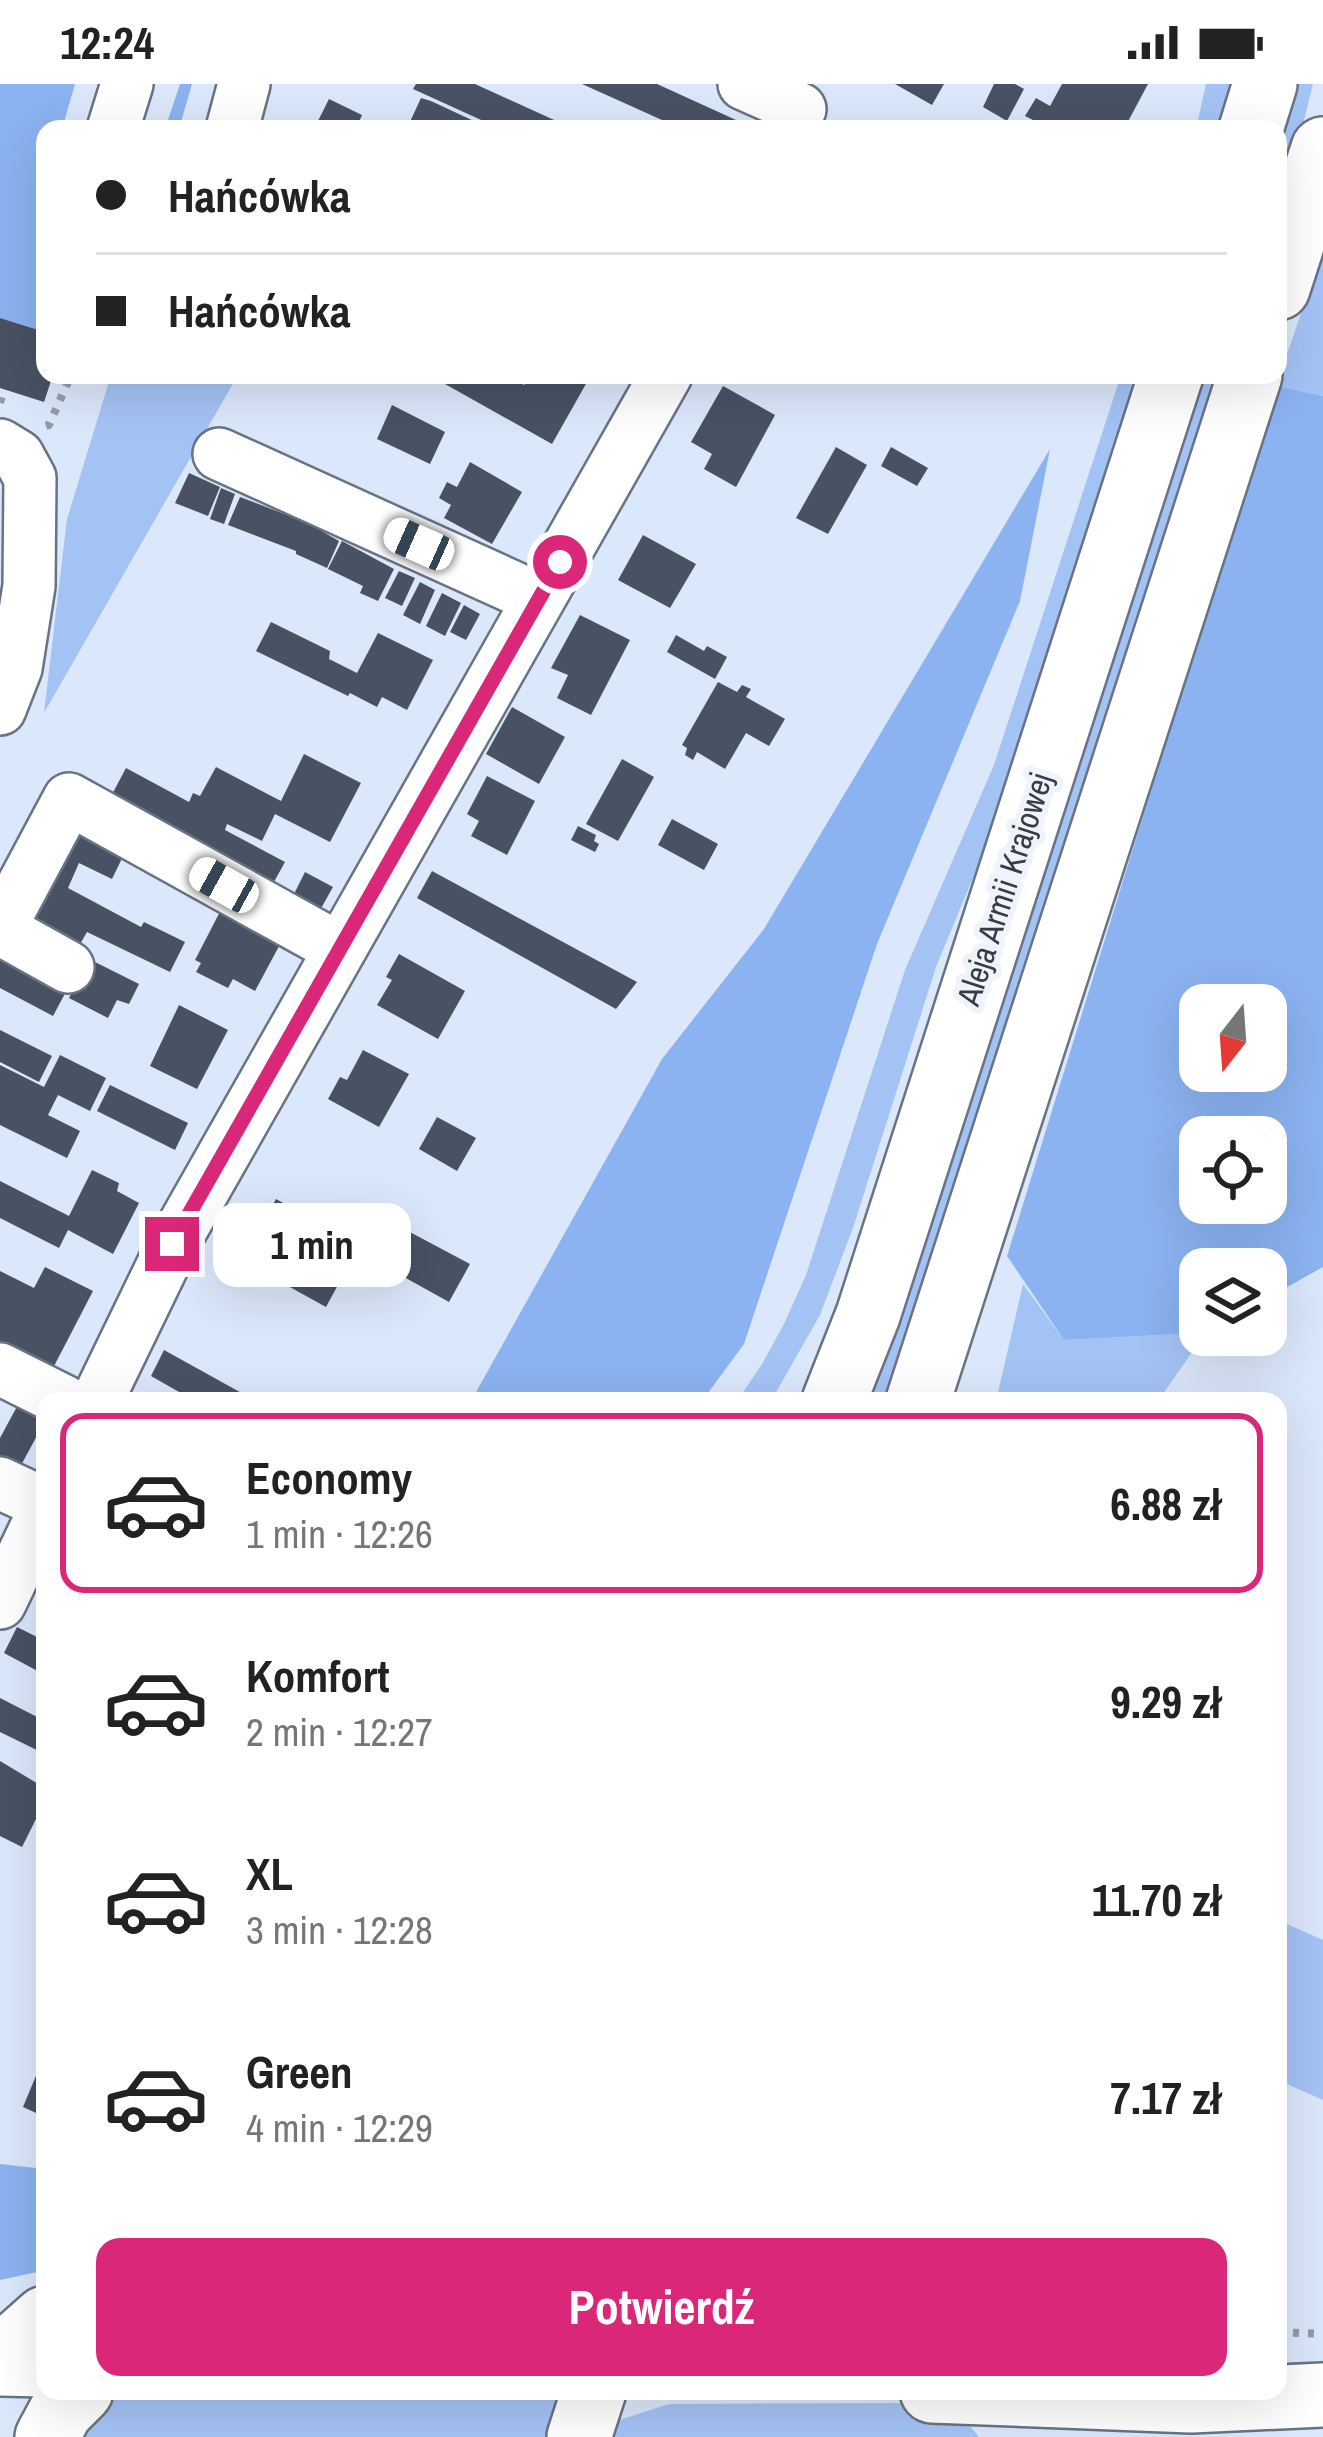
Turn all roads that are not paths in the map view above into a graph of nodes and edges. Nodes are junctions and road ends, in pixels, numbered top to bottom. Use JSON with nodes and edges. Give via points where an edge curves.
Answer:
{"nodes":[{"id":1,"x":127,"y":84,"type":"edge"},
{"id":2,"x":244,"y":84,"type":"edge"},
{"id":3,"x":744,"y":84,"type":"edge"},
{"id":4,"x":1265,"y":84,"type":"edge"},
{"id":5,"x":803,"y":108,"type":"edge"},
{"id":6,"x":116,"y":120,"type":"edge"},
{"id":7,"x":234,"y":120,"type":"edge"},
{"id":8,"x":1254,"y":120,"type":"edge"},
{"id":9,"x":1323,"y":149,"type":"edge"},
{"id":10,"x":1287,"y":260,"type":"edge"},
{"id":11,"x":661,"y":384,"type":"edge"},
{"id":12,"x":1168,"y":384,"type":"edge"},
{"id":13,"x":1247,"y":384,"type":"edge"},
{"id":14,"x":15,"y":437,"type":"edge"},
{"id":15,"x":219,"y":454,"type":"dead end"},
{"id":16,"x":539,"y":599,"type":"junction"},
{"id":17,"x":0,"y":709,"type":"edge"},
{"id":18,"x":0,"y":928,"type":"edge"},
{"id":19,"x":340,"y":949,"type":"junction"},
{"id":20,"x":68,"y":967,"type":"dead end"},
{"id":21,"x":903,"y":1202,"type":"junction"},
{"id":22,"x":958,"y":1276,"type":"junction"},
{"id":23,"x":0,"y":1369,"type":"edge"},
{"id":24,"x":46,"y":1392,"type":"edge"},
{"id":25,"x":101,"y":1392,"type":"edge"},
{"id":26,"x":790,"y":1392,"type":"edge"},
{"id":27,"x":838,"y":1392,"type":"edge"},
{"id":28,"x":921,"y":1392,"type":"edge"},
{"id":29,"x":952,"y":1392,"type":"edge"},
{"id":30,"x":0,"y":1483,"type":"edge"},
{"id":31,"x":36,"y":1502,"type":"edge"},
{"id":32,"x":36,"y":1526,"type":"edge"},
{"id":33,"x":0,"y":1603,"type":"edge"},
{"id":34,"x":1287,"y":2366,"type":"edge"},
{"id":35,"x":1323,"y":2366,"type":"edge"},
{"id":36,"x":1323,"y":2395,"type":"edge"},
{"id":37,"x":1287,"y":2397,"type":"edge"},
{"id":38,"x":72,"y":2400,"type":"edge"},
{"id":39,"x":591,"y":2400,"type":"edge"},
{"id":40,"x":970,"y":2400,"type":"edge"},
{"id":41,"x":1005,"y":2400,"type":"edge"},
{"id":42,"x":1213,"y":2400,"type":"edge"},
{"id":43,"x":1107,"y":2418,"type":"edge"},
{"id":44,"x":46,"y":2437,"type":"edge"},
{"id":45,"x":579,"y":2437,"type":"edge"},
{"id":46,"x":1004,"y":2437,"type":"edge"}],
"edges":[{"from":1,"to":6,"type":"street"},
{"from":2,"to":7,"type":"street"},
{"from":3,"to":5,"type":"street"},
{"from":4,"to":8,"type":"main road"},
{"from":9,"to":10,"type":"main road"},
{"from":11,"to":16,"type":"street"},
{"from":12,"to":21,"type":"main road","name":"Aleja Armii Krajowej"},
{"from":13,"to":22,"type":"main road"},
{"from":14,"to":17,"type":"street","via":[[30,478],[29,586],[16,668]]},
{"from":15,"to":16,"type":"street"},
{"from":16,"to":19,"type":"street"},
{"from":18,"to":19,"type":"street","via":[[69,799]]},
{"from":18,"to":20,"type":"street"},
{"from":19,"to":25,"type":"street","via":[[172,1244]]},
{"from":21,"to":26,"type":"main road"},
{"from":21,"to":27,"type":"main road","name":"Aleja Armii Krajowej"},
{"from":22,"to":28,"type":"main road"},
{"from":22,"to":29,"type":"main road"},
{"from":23,"to":24,"type":"street"},
{"from":30,"to":31,"type":"street"},
{"from":32,"to":33,"type":"street"},
{"from":34,"to":35,"type":"main road"},
{"from":36,"to":37,"type":"main road"},
{"from":38,"to":44,"type":"main road"},
{"from":39,"to":45,"type":"main road"},
{"from":40,"to":46,"type":"main road"},
{"from":41,"to":43,"type":"main road"},
{"from":42,"to":43,"type":"main road"}]}
